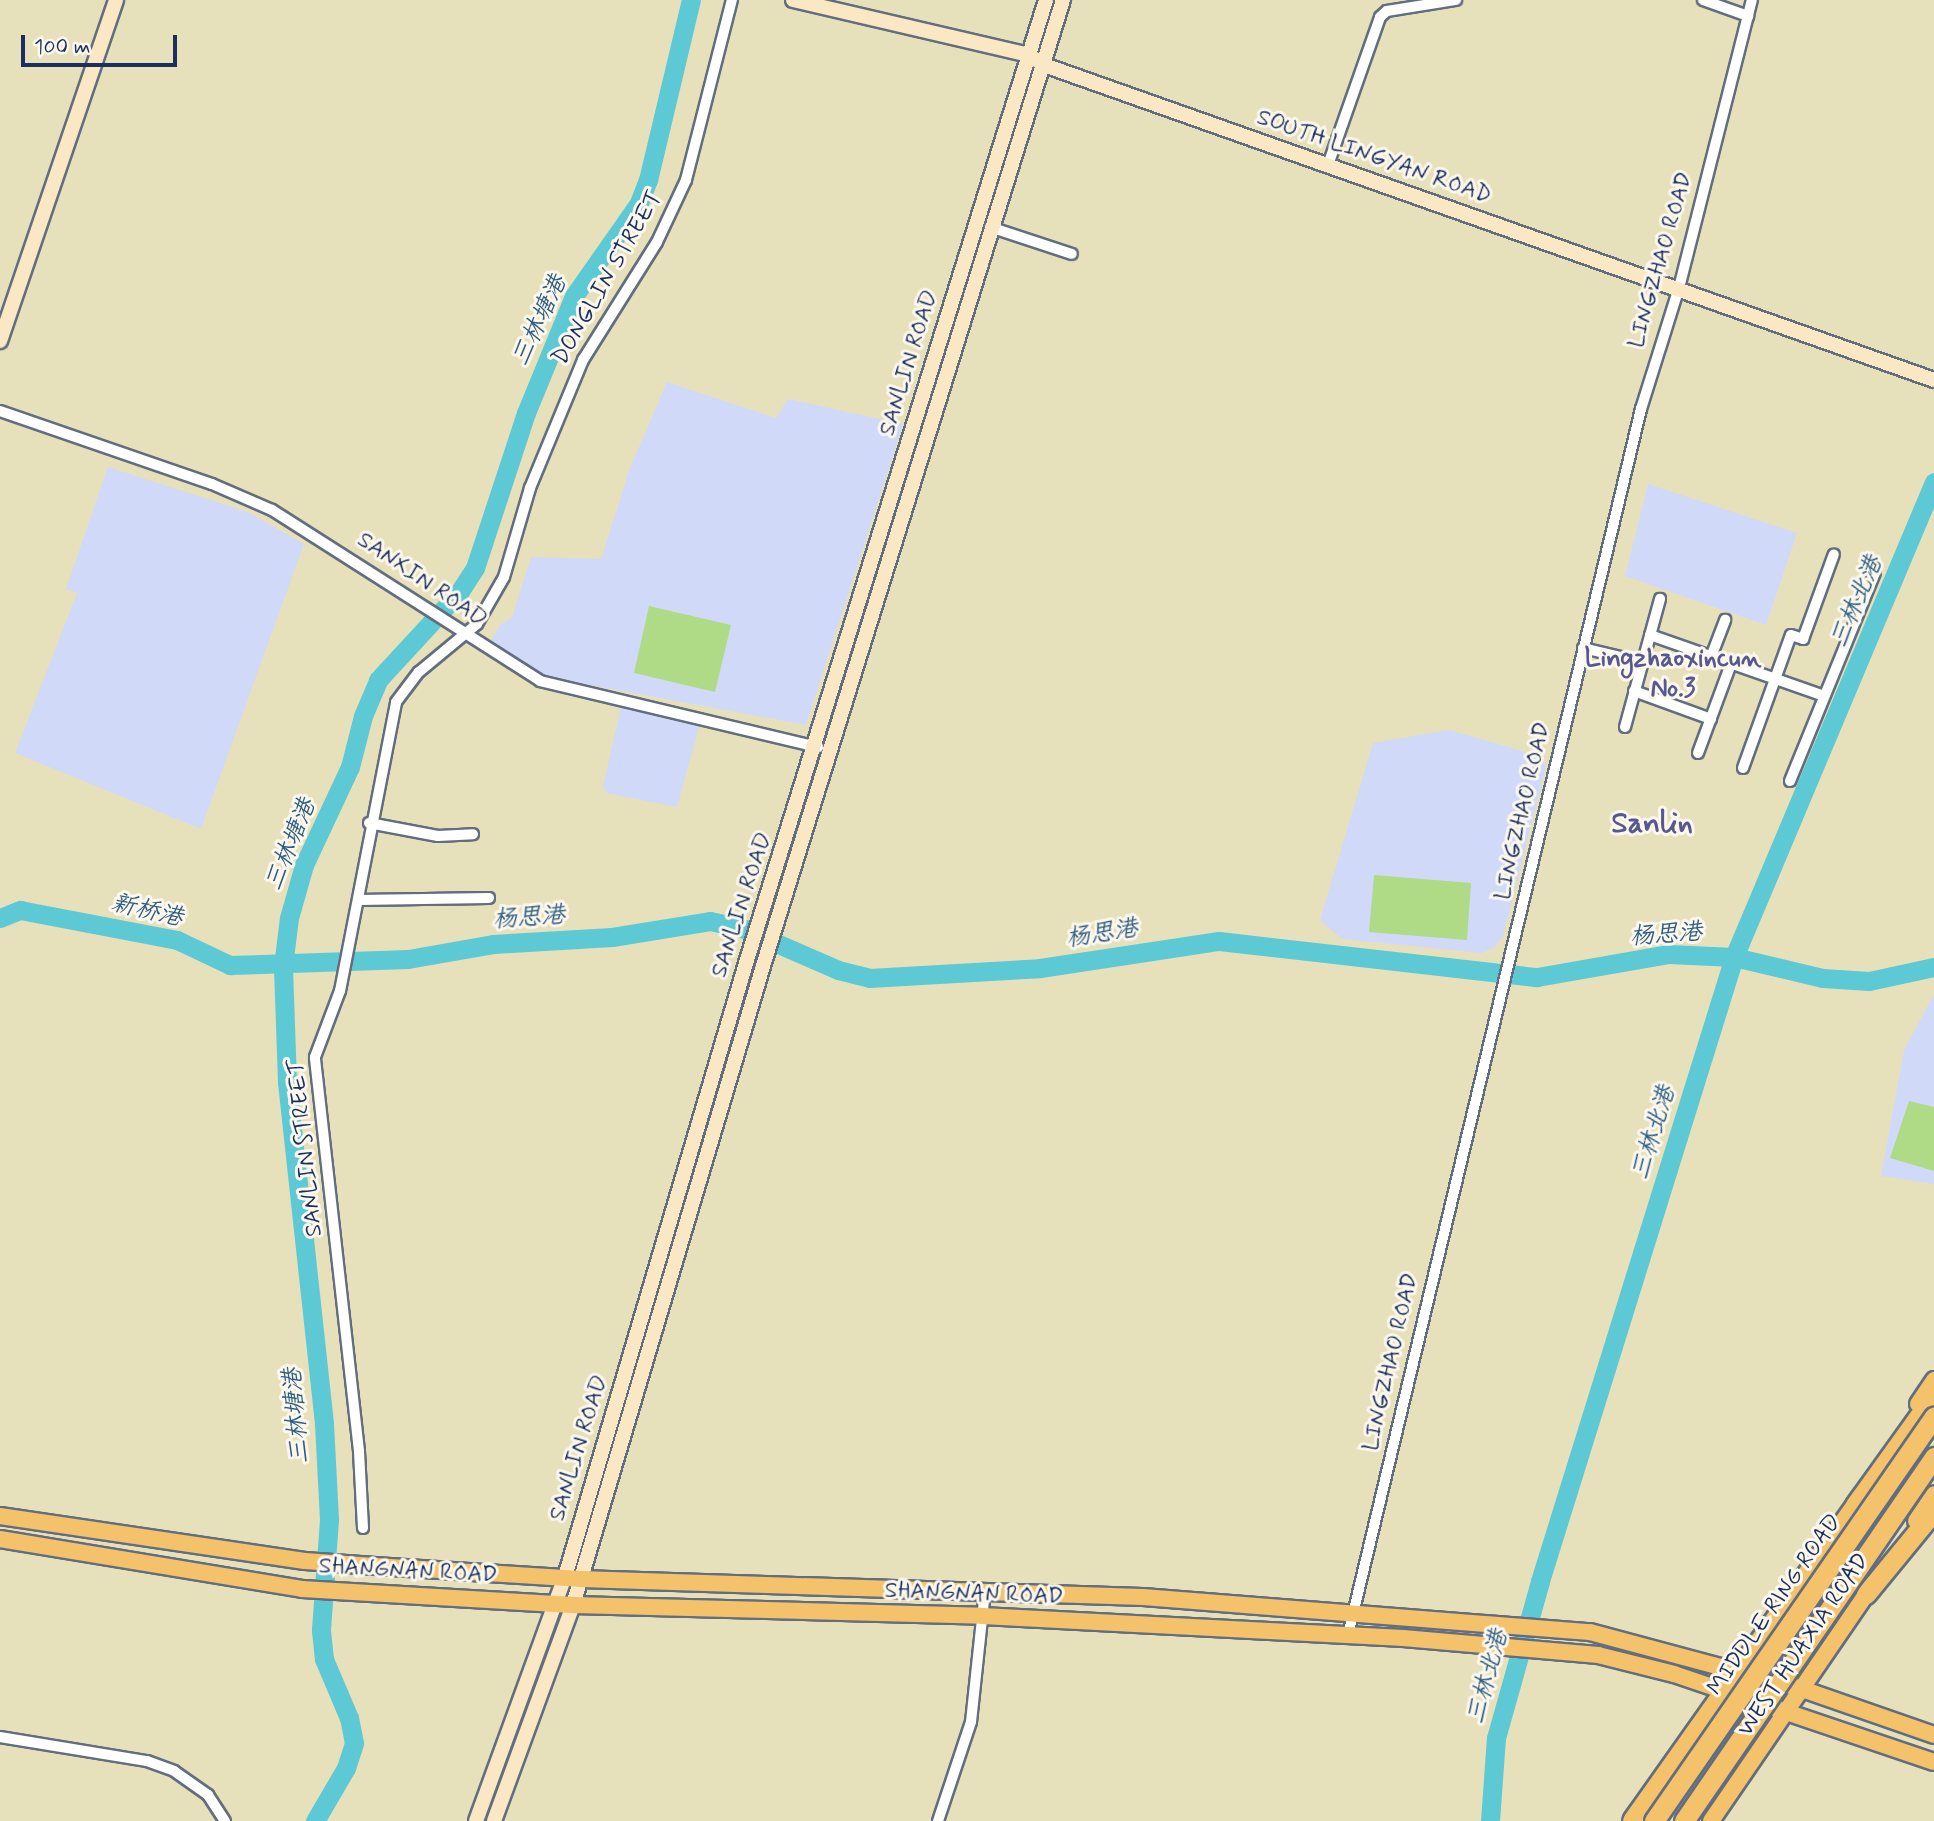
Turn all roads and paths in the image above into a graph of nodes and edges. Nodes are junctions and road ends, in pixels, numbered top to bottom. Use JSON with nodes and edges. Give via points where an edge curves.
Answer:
{"nodes":[{"id":1,"x":116,"y":0,"type":"edge"},
{"id":2,"x":793,"y":0,"type":"edge"},
{"id":3,"x":1046,"y":0,"type":"edge"},
{"id":4,"x":1063,"y":0,"type":"edge"},
{"id":5,"x":1456,"y":0,"type":"edge"},
{"id":6,"x":1703,"y":0,"type":"edge"},
{"id":7,"x":1752,"y":0,"type":"edge"},
{"id":8,"x":731,"y":4,"type":"edge"},
{"id":9,"x":1748,"y":16,"type":"junction"},
{"id":10,"x":1029,"y":55,"type":"junction"},
{"id":11,"x":1044,"y":65,"type":"junction"},
{"id":12,"x":1328,"y":165,"type":"junction"},
{"id":13,"x":990,"y":227,"type":"junction"},
{"id":14,"x":1072,"y":254,"type":"dead end"},
{"id":15,"x":1679,"y":288,"type":"junction"},
{"id":16,"x":0,"y":341,"type":"edge"},
{"id":17,"x":1934,"y":380,"type":"edge"},
{"id":18,"x":0,"y":411,"type":"edge"},
{"id":19,"x":1835,"y":554,"type":"dead end"},
{"id":20,"x":1875,"y":573,"type":"dead end"},
{"id":21,"x":1660,"y":598,"type":"dead end"},
{"id":22,"x":1725,"y":621,"type":"dead end"},
{"id":23,"x":461,"y":633,"type":"junction"},
{"id":24,"x":1650,"y":635,"type":"junction"},
{"id":25,"x":1583,"y":648,"type":"junction"},
{"id":26,"x":1711,"y":657,"type":"junction"},
{"id":27,"x":1642,"y":662,"type":"junction"},
{"id":28,"x":1731,"y":664,"type":"junction"},
{"id":29,"x":1774,"y":678,"type":"junction"},
{"id":30,"x":1634,"y":691,"type":"junction"},
{"id":31,"x":1824,"y":696,"type":"junction"},
{"id":32,"x":1711,"y":719,"type":"junction"},
{"id":33,"x":1625,"y":727,"type":"dead end"},
{"id":34,"x":823,"y":748,"type":"junction"},
{"id":35,"x":1698,"y":753,"type":"dead end"},
{"id":36,"x":1743,"y":768,"type":"dead end"},
{"id":37,"x":1790,"y":781,"type":"dead end"},
{"id":38,"x":369,"y":823,"type":"junction"},
{"id":39,"x":473,"y":834,"type":"dead end"},
{"id":40,"x":489,"y":898,"type":"dead end"},
{"id":41,"x":358,"y":900,"type":"junction"},
{"id":42,"x":1933,"y":1398,"type":"edge"},
{"id":43,"x":1934,"y":1457,"type":"edge"},
{"id":44,"x":1934,"y":1494,"type":"edge"},
{"id":45,"x":1855,"y":1505,"type":"joint"},
{"id":46,"x":1934,"y":1511,"type":"edge"},
{"id":47,"x":0,"y":1516,"type":"edge"},
{"id":48,"x":1934,"y":1524,"type":"edge"},
{"id":49,"x":363,"y":1528,"type":"dead end"},
{"id":50,"x":0,"y":1538,"type":"edge"},
{"id":51,"x":573,"y":1578,"type":"junction"},
{"id":52,"x":985,"y":1591,"type":"junction"},
{"id":53,"x":1867,"y":1594,"type":"junction"},
{"id":54,"x":565,"y":1604,"type":"junction"},
{"id":55,"x":1353,"y":1612,"type":"junction"},
{"id":56,"x":982,"y":1616,"type":"junction"},
{"id":57,"x":1348,"y":1634,"type":"junction"},
{"id":58,"x":1738,"y":1671,"type":"junction"},
{"id":59,"x":1802,"y":1689,"type":"junction"},
{"id":60,"x":1724,"y":1690,"type":"junction"},
{"id":61,"x":1788,"y":1711,"type":"junction"},
{"id":62,"x":1934,"y":1735,"type":"edge"},
{"id":63,"x":0,"y":1737,"type":"edge"},
{"id":64,"x":1760,"y":1750,"type":"junction"},
{"id":65,"x":1934,"y":1762,"type":"edge"},
{"id":66,"x":1641,"y":1819,"type":"edge"},
{"id":67,"x":225,"y":1821,"type":"edge"},
{"id":68,"x":476,"y":1821,"type":"edge"},
{"id":69,"x":494,"y":1821,"type":"edge"},
{"id":70,"x":937,"y":1821,"type":"edge"},
{"id":71,"x":1684,"y":1821,"type":"edge"},
{"id":72,"x":1711,"y":1821,"type":"edge"},
{"id":73,"x":1724,"y":1821,"type":"edge"}],
"edges":[{"from":1,"to":16,"type":"main road"},
{"from":2,"to":10,"type":"main road","name":"SOUTH LINGYAN ROAD"},
{"from":3,"to":10,"type":"main road","name":"SANLIN ROAD"},
{"from":4,"to":11,"type":"main road","name":"SANLIN ROAD"},
{"from":5,"to":12,"type":"street","via":[[1387,11],[1380,17]]},
{"from":6,"to":9,"type":"street"},
{"from":7,"to":9,"type":"street","name":"LINGZHAO ROAD"},
{"from":8,"to":23,"type":"street","name":"DONGLIN STREET","via":[[699,140],[671,214],[583,360],[530,488],[503,577],[483,616]]},
{"from":9,"to":15,"type":"street","name":"LINGZHAO ROAD"},
{"from":10,"to":11,"type":"main road","name":"SOUTH LINGYAN ROAD"},
{"from":10,"to":34,"type":"main road","name":"SANLIN ROAD"},
{"from":11,"to":12,"type":"main road","name":"SOUTH LINGYAN ROAD"},
{"from":11,"to":13,"type":"main road","name":"SANLIN ROAD"},
{"from":12,"to":15,"type":"main road","name":"SOUTH LINGYAN ROAD"},
{"from":13,"to":14,"type":"street"},
{"from":13,"to":34,"type":"main road","name":"SANLIN ROAD"},
{"from":15,"to":17,"type":"main road","name":"SOUTH LINGYAN ROAD"},
{"from":15,"to":25,"type":"street","name":"LINGZHAO ROAD","via":[[1641,409]]},
{"from":18,"to":23,"type":"street","name":"SANXIN ROAD","via":[[244,496],[360,562]]},
{"from":19,"to":29,"type":"street","via":[[1803,639],[1791,635]]},
{"from":20,"to":31,"type":"street"},
{"from":21,"to":24,"type":"street"},
{"from":22,"to":26,"type":"street"},
{"from":23,"to":34,"type":"street","name":"SANXIN ROAD","via":[[540,681]]},
{"from":23,"to":38,"type":"street","name":"SANLIN STREET","via":[[398,697]]},
{"from":24,"to":26,"type":"street"},
{"from":24,"to":27,"type":"street"},
{"from":25,"to":27,"type":"street"},
{"from":25,"to":55,"type":"street","name":"LINGZHAO ROAD"},
{"from":26,"to":28,"type":"street"},
{"from":27,"to":30,"type":"street"},
{"from":28,"to":29,"type":"street"},
{"from":28,"to":32,"type":"street"},
{"from":29,"to":31,"type":"street"},
{"from":29,"to":36,"type":"street"},
{"from":30,"to":32,"type":"street"},
{"from":30,"to":33,"type":"street"},
{"from":31,"to":37,"type":"street"},
{"from":32,"to":35,"type":"street"},
{"from":34,"to":51,"type":"main road","name":"SANLIN ROAD","via":[[778,922]]},
{"from":34,"to":51,"type":"main road","name":"SANLIN ROAD","via":[[747,960]]},
{"from":38,"to":39,"type":"street","via":[[438,836]]},
{"from":38,"to":41,"type":"street","name":"SANLIN STREET"},
{"from":40,"to":41,"type":"street"},
{"from":41,"to":49,"type":"street","name":"SANLIN STREET","via":[[342,974],[315,1057],[359,1451]]},
{"from":42,"to":45,"type":"highway"},
{"from":42,"to":66,"type":"highway","name":"MIDDLE RING ROAD","bridge":true},
{"from":43,"to":71,"type":"highway","name":"MIDDLE RING ROAD","bridge":true},
{"from":44,"to":53,"type":"main road","name":"WEST HUAXIA ROAD"},
{"from":45,"to":58,"type":"main road","name":"WEST HUAXIA ROAD"},
{"from":46,"to":53,"type":"highway"},
{"from":47,"to":51,"type":"main road","name":"SHANGNAN ROAD","via":[[305,1561]]},
{"from":48,"to":53,"type":"main road"},
{"from":50,"to":54,"type":"main road","name":"SHANGNAN ROAD","via":[[302,1589]]},
{"from":51,"to":52,"type":"main road","name":"SHANGNAN ROAD"},
{"from":51,"to":54,"type":"main road","name":"SANLIN ROAD"},
{"from":52,"to":55,"type":"main road","name":"SHANGNAN ROAD"},
{"from":52,"to":56,"type":"street"},
{"from":53,"to":59,"type":"main road","name":"WEST HUAXIA ROAD"},
{"from":54,"to":56,"type":"main road","name":"SHANGNAN ROAD"},
{"from":54,"to":68,"type":"main road","name":"SANLIN ROAD","via":[[538,1642]]},
{"from":54,"to":69,"type":"main road","name":"SANLIN ROAD"},
{"from":55,"to":57,"type":"street","name":"LINGZHAO ROAD"},
{"from":55,"to":58,"type":"main road","name":"SHANGNAN ROAD","via":[[1622,1639]]},
{"from":56,"to":57,"type":"main road","name":"SHANGNAN ROAD"},
{"from":56,"to":70,"type":"street","via":[[967,1739]]},
{"from":57,"to":60,"type":"main road","name":"SHANGNAN ROAD","via":[[1598,1655]]},
{"from":58,"to":59,"type":"main road","name":"SHANGNAN ROAD"},
{"from":58,"to":60,"type":"main road","name":"WEST HUAXIA ROAD"},
{"from":59,"to":61,"type":"main road","name":"WEST HUAXIA ROAD"},
{"from":59,"to":62,"type":"main road","name":"SHANGNAN ROAD"},
{"from":60,"to":61,"type":"main road","name":"SHANGNAN ROAD"},
{"from":60,"to":66,"type":"main road","name":"WEST HUAXIA ROAD"},
{"from":61,"to":64,"type":"main road","name":"WEST HUAXIA ROAD"},
{"from":61,"to":65,"type":"main road","name":"SHANGNAN ROAD"},
{"from":63,"to":67,"type":"street","via":[[147,1761],[174,1771],[208,1795]]},
{"from":64,"to":72,"type":"main road","name":"WEST HUAXIA ROAD"},
{"from":64,"to":73,"type":"main road"}]}
